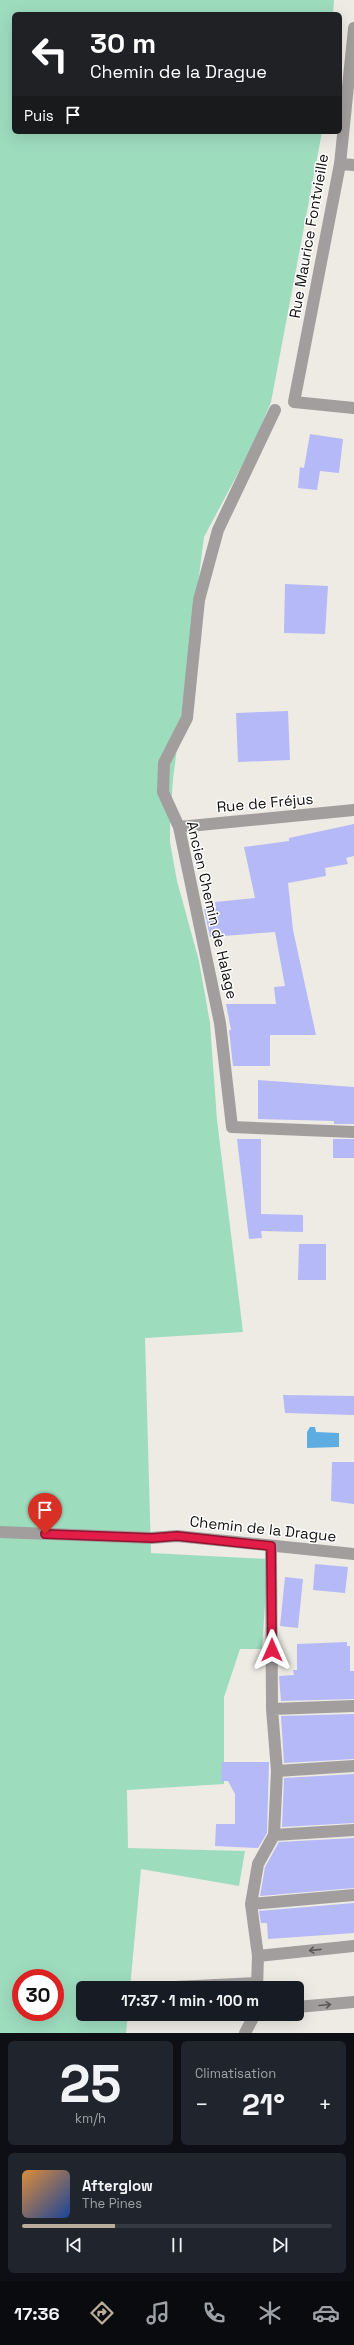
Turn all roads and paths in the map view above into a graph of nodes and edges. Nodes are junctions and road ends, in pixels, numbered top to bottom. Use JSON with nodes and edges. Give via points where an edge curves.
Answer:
{"nodes":[{"id":1,"x":354,"y":28,"type":"edge"},
{"id":2,"x":353,"y":50,"type":"edge"},
{"id":3,"x":340,"y":164,"type":"junction"},
{"id":4,"x":354,"y":165,"type":"edge"},
{"id":5,"x":354,"y":408,"type":"edge"},
{"id":6,"x":275,"y":410,"type":"dead end"},
{"id":7,"x":354,"y":810,"type":"edge"},
{"id":8,"x":179,"y":827,"type":"junction"},
{"id":9,"x":354,"y":1132,"type":"edge"},
{"id":10,"x":0,"y":1532,"type":"edge"},
{"id":11,"x":271,"y":1546,"type":"junction"},
{"id":12,"x":354,"y":1554,"type":"edge"},
{"id":13,"x":354,"y":1706,"type":"edge"},
{"id":14,"x":272,"y":1709,"type":"junction"},
{"id":15,"x":354,"y":1766,"type":"edge"},
{"id":16,"x":277,"y":1771,"type":"junction"},
{"id":17,"x":354,"y":1830,"type":"edge"},
{"id":18,"x":274,"y":1835,"type":"junction"},
{"id":19,"x":354,"y":1895,"type":"edge"},
{"id":20,"x":251,"y":1904,"type":"junction"},
{"id":21,"x":354,"y":1946,"type":"edge"},
{"id":22,"x":258,"y":1956,"type":"junction"},
{"id":23,"x":257,"y":1981,"type":"edge"},
{"id":24,"x":354,"y":2002,"type":"edge"},
{"id":25,"x":304,"y":2006,"type":"edge"},
{"id":26,"x":252,"y":2021,"type":"edge"},
{"id":27,"x":245,"y":2033,"type":"edge"}],
"edges":[{"from":1,"to":2,"type":"street","name":"Rue Maurice Fontvieille"},
{"from":2,"to":3,"type":"street","name":"Rue Maurice Fontvieille"},
{"from":3,"to":4,"type":"street"},
{"from":3,"to":5,"type":"street","name":"Rue Maurice Fontvieille","via":[[294,402]]},
{"from":6,"to":8,"type":"street","name":"Ancien Chemin de Halage","via":[[218,530],[199,600],[187,718],[164,762],[163,792]]},
{"from":7,"to":8,"type":"street","name":"Rue de Fréjus"},
{"from":8,"to":9,"type":"street","name":"Ancien Chemin de Halage","via":[[220,1023],[232,1128]]},
{"from":10,"to":11,"type":"street","name":"Chemin de la Drague","via":[[152,1538],[177,1536]]},
{"from":11,"to":12,"type":"street","name":"Chemin de la Drague"},
{"from":11,"to":14,"type":"street"},
{"from":13,"to":14,"type":"street"},
{"from":14,"to":16,"type":"street"},
{"from":15,"to":16,"type":"street"},
{"from":16,"to":18,"type":"street"},
{"from":17,"to":18,"type":"street"},
{"from":18,"to":20,"type":"street","via":[[258,1864]]},
{"from":19,"to":20,"type":"street"},
{"from":20,"to":22,"type":"street"},
{"from":21,"to":22,"type":"street","one_way":true},
{"from":22,"to":23,"type":"street"},
{"from":25,"to":24,"type":"street","one_way":true},
{"from":26,"to":27,"type":"street"}]}
